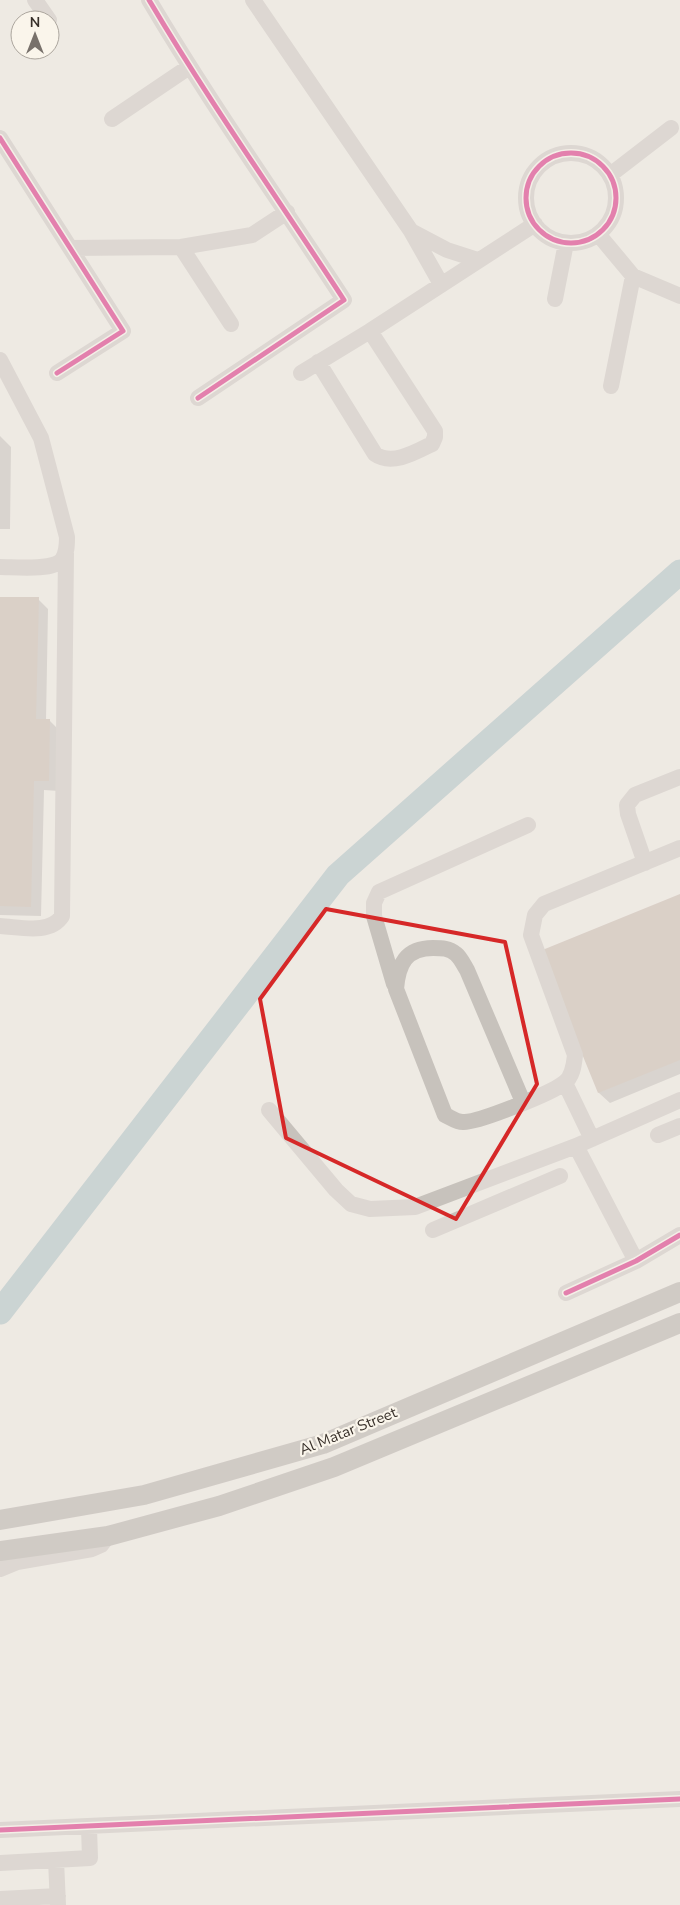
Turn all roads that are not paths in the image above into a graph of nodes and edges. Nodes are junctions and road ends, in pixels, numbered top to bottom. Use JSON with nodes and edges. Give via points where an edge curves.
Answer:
{"nodes":[{"id":1,"x":149,"y":0,"type":"edge"},
{"id":2,"x":253,"y":0,"type":"edge"},
{"id":3,"x":189,"y":67,"type":"junction"},
{"id":4,"x":112,"y":119,"type":"dead end"},
{"id":5,"x":671,"y":128,"type":"dead end"},
{"id":6,"x":0,"y":138,"type":"edge"},
{"id":7,"x":610,"y":174,"type":"junction"},
{"id":8,"x":287,"y":212,"type":"junction"},
{"id":9,"x":535,"y":224,"type":"junction"},
{"id":10,"x":411,"y":231,"type":"junction"},
{"id":11,"x":598,"y":234,"type":"junction"},
{"id":12,"x":566,"y":243,"type":"junction"},
{"id":13,"x":181,"y":246,"type":"junction"},
{"id":14,"x":70,"y":248,"type":"junction"},
{"id":15,"x":478,"y":260,"type":"junction"},
{"id":16,"x":633,"y":276,"type":"junction"},
{"id":17,"x":441,"y":284,"type":"junction"},
{"id":18,"x":680,"y":296,"type":"edge"},
{"id":19,"x":555,"y":299,"type":"dead end"},
{"id":20,"x":231,"y":324,"type":"dead end"},
{"id":21,"x":370,"y":331,"type":"junction"},
{"id":22,"x":0,"y":360,"type":"edge"},
{"id":23,"x":318,"y":362,"type":"junction"},
{"id":24,"x":57,"y":373,"type":"dead end"},
{"id":25,"x":301,"y":373,"type":"dead end"},
{"id":26,"x":611,"y":386,"type":"dead end"},
{"id":27,"x":198,"y":398,"type":"dead end"},
{"id":28,"x":66,"y":553,"type":"junction"},
{"id":29,"x":0,"y":567,"type":"edge"},
{"id":30,"x":680,"y":777,"type":"edge"},
{"id":31,"x":528,"y":825,"type":"dead end"},
{"id":32,"x":680,"y":848,"type":"edge"},
{"id":33,"x":645,"y":863,"type":"junction"},
{"id":34,"x":0,"y":926,"type":"edge"},
{"id":35,"x":396,"y":989,"type":"junction"},
{"id":36,"x":565,"y":1083,"type":"junction"},
{"id":37,"x":680,"y":1100,"type":"edge"},
{"id":38,"x":523,"y":1102,"type":"junction"},
{"id":39,"x":269,"y":1110,"type":"dead end"},
{"id":40,"x":680,"y":1126,"type":"edge"},
{"id":41,"x":658,"y":1135,"type":"dead end"},
{"id":42,"x":592,"y":1139,"type":"junction"},
{"id":43,"x":576,"y":1146,"type":"junction"},
{"id":44,"x":560,"y":1176,"type":"dead end"},
{"id":45,"x":488,"y":1179,"type":"junction"},
{"id":46,"x":498,"y":1202,"type":"junction"},
{"id":47,"x":433,"y":1230,"type":"dead end"},
{"id":48,"x":680,"y":1235,"type":"edge"},
{"id":49,"x":636,"y":1261,"type":"junction"},
{"id":50,"x":680,"y":1292,"type":"edge"},
{"id":51,"x":566,"y":1293,"type":"dead end"},
{"id":52,"x":680,"y":1323,"type":"edge"},
{"id":53,"x":0,"y":1520,"type":"edge"},
{"id":54,"x":108,"y":1536,"type":"junction"},
{"id":55,"x":0,"y":1551,"type":"edge"},
{"id":56,"x":0,"y":1569,"type":"edge"},
{"id":57,"x":680,"y":1799,"type":"edge"},
{"id":58,"x":89,"y":1828,"type":"junction"},
{"id":59,"x":0,"y":1830,"type":"edge"},
{"id":60,"x":56,"y":1860,"type":"junction"},
{"id":61,"x":0,"y":1863,"type":"edge"},
{"id":62,"x":0,"y":1899,"type":"edge"},
{"id":63,"x":58,"y":1901,"type":"edge"}],
"edges":[{"from":1,"to":3,"type":"street"},
{"from":2,"to":10,"type":"street"},
{"from":3,"to":4,"type":"street"},
{"from":3,"to":8,"type":"street"},
{"from":5,"to":7,"type":"street"},
{"from":6,"to":14,"type":"street"},
{"from":7,"to":9,"type":"street","via":[[600,164],[581,155],[560,155],[546,161],[529,183],[526,197],[528,212]]},
{"from":7,"to":11,"type":"street","via":[[615,187],[614,213]]},
{"from":8,"to":13,"type":"street","via":[[252,235]]},
{"from":8,"to":27,"type":"street","via":[[344,300]]},
{"from":9,"to":12,"type":"street","via":[[544,234]]},
{"from":9,"to":15,"type":"street"},
{"from":10,"to":15,"type":"street","via":[[447,250]]},
{"from":10,"to":17,"type":"street"},
{"from":11,"to":12,"type":"street","via":[[589,240]]},
{"from":11,"to":16,"type":"street"},
{"from":12,"to":19,"type":"street"},
{"from":13,"to":14,"type":"street"},
{"from":13,"to":20,"type":"street"},
{"from":14,"to":24,"type":"street","via":[[123,331]]},
{"from":15,"to":17,"type":"street"},
{"from":16,"to":18,"type":"street"},
{"from":16,"to":26,"type":"street"},
{"from":17,"to":21,"type":"street"},
{"from":21,"to":23,"type":"street"},
{"from":21,"to":23,"type":"street","via":[[435,431],[432,444],[405,456],[381,458],[375,454]]},
{"from":22,"to":28,"type":"street","via":[[41,438],[67,537]]},
{"from":23,"to":25,"type":"street"},
{"from":28,"to":29,"type":"street","via":[[61,561],[49,567]]},
{"from":28,"to":34,"type":"street","via":[[62,916],[57,925],[48,928]]},
{"from":30,"to":33,"type":"street","via":[[635,795],[627,804]]},
{"from":31,"to":35,"type":"street","via":[[379,892],[374,903],[374,916]]},
{"from":32,"to":33,"type":"street"},
{"from":33,"to":36,"type":"street","via":[[544,904],[535,915],[531,935],[575,1055],[573,1070]]},
{"from":35,"to":38,"type":"street","via":[[445,1114],[460,1122],[474,1122]]},
{"from":35,"to":38,"type":"street","via":[[397,972],[404,959],[420,948],[446,948],[457,954],[468,970]]},
{"from":36,"to":38,"type":"street"},
{"from":36,"to":42,"type":"street"},
{"from":37,"to":42,"type":"street"},
{"from":39,"to":45,"type":"street","via":[[351,1204],[370,1209],[415,1207]]},
{"from":40,"to":41,"type":"street"},
{"from":42,"to":43,"type":"street"},
{"from":43,"to":45,"type":"street"},
{"from":43,"to":49,"type":"street"},
{"from":44,"to":46,"type":"street"},
{"from":45,"to":46,"type":"street"},
{"from":46,"to":47,"type":"street"},
{"from":48,"to":49,"type":"street"},
{"from":49,"to":51,"type":"street"},
{"from":50,"to":53,"type":"main road","name":"Al Matar Street","via":[[323,1444],[144,1495]]},
{"from":52,"to":54,"type":"main road","name":"Al Matar Street","via":[[334,1467],[219,1506]]},
{"from":54,"to":55,"type":"main road","name":"Al Matar Street"},
{"from":54,"to":56,"type":"street","via":[[101,1545],[92,1549],[17,1562]]},
{"from":57,"to":58,"type":"street"},
{"from":58,"to":59,"type":"street"},
{"from":58,"to":60,"type":"street","via":[[90,1858]]},
{"from":60,"to":61,"type":"street"},
{"from":60,"to":63,"type":"street"},
{"from":62,"to":63,"type":"street"}]}
